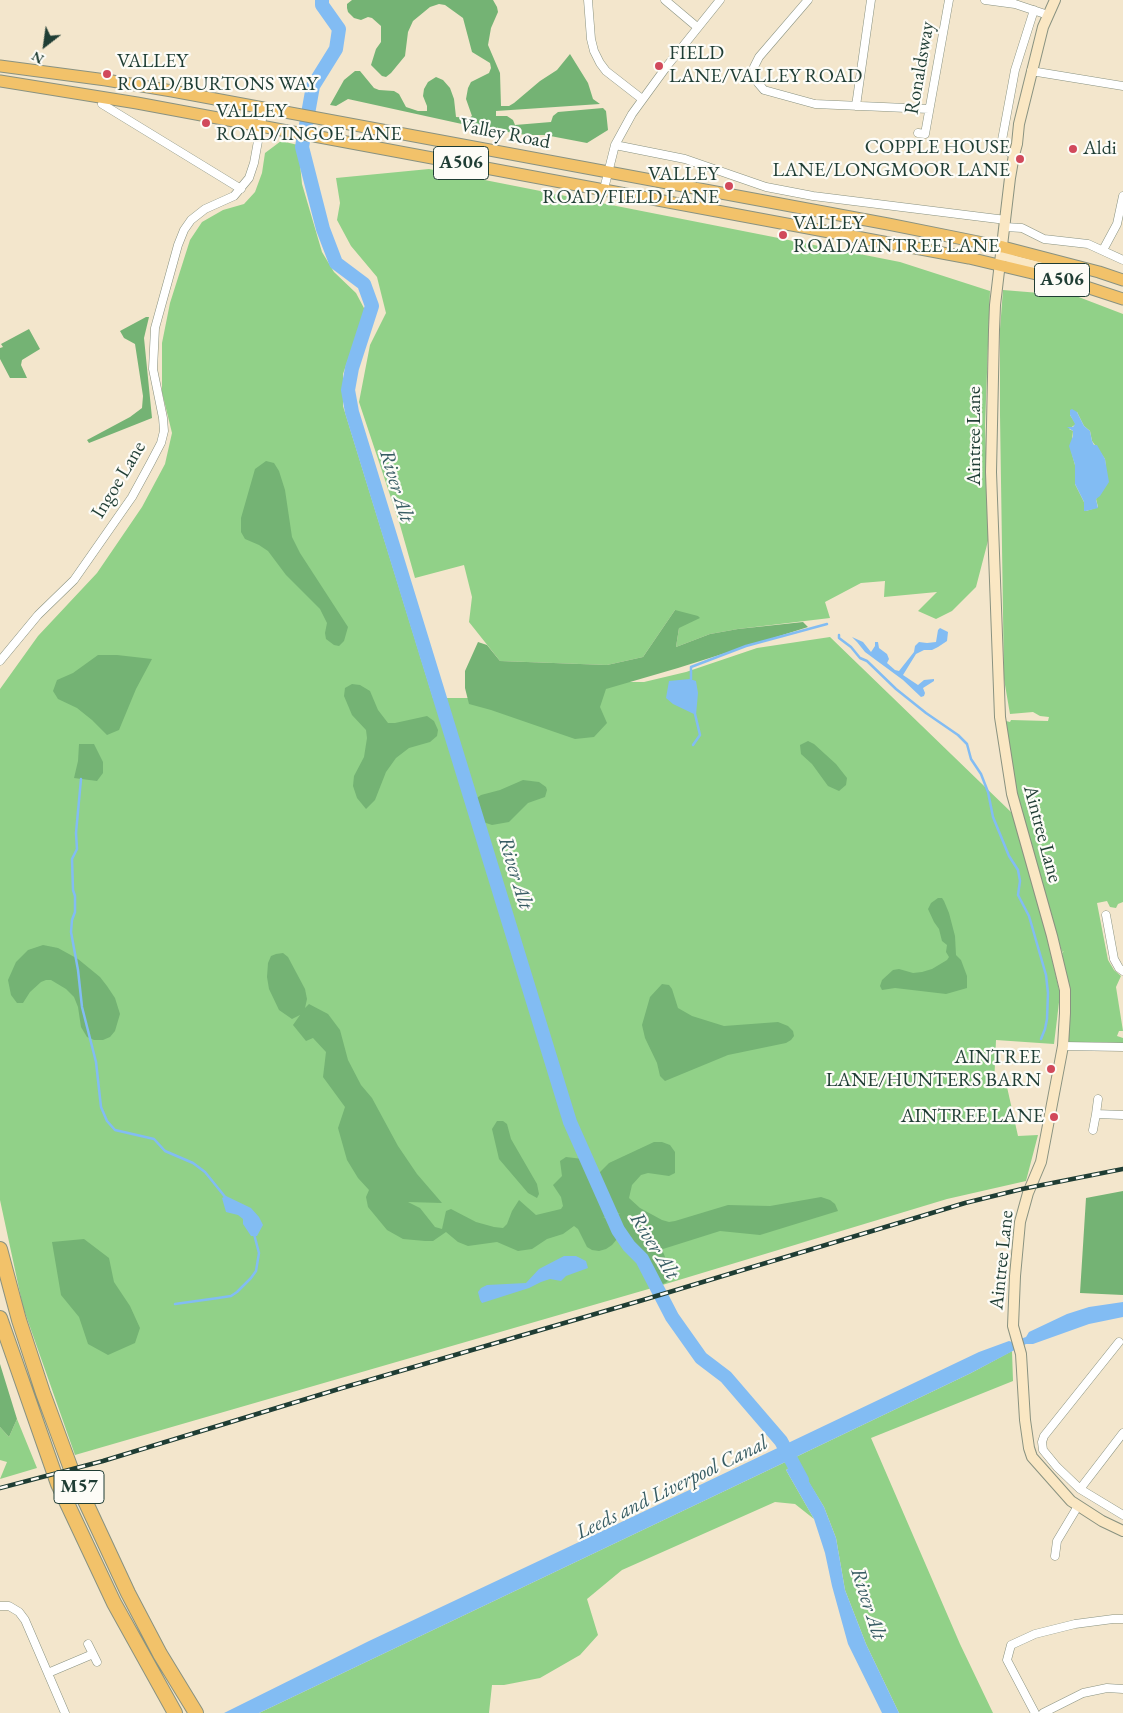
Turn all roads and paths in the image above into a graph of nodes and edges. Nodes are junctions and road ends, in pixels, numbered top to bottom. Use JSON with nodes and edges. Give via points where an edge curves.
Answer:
{"nodes":[{"id":1,"x":588,"y":0,"type":"edge"},
{"id":2,"x":665,"y":0,"type":"edge"},
{"id":3,"x":720,"y":0,"type":"edge"},
{"id":4,"x":808,"y":0,"type":"edge"},
{"id":5,"x":872,"y":0,"type":"edge"},
{"id":6,"x":949,"y":0,"type":"edge"},
{"id":7,"x":985,"y":0,"type":"edge"},
{"id":8,"x":1054,"y":0,"type":"edge"},
{"id":9,"x":1034,"y":10,"type":"junction"},
{"id":10,"x":1048,"y":15,"type":"junction"},
{"id":11,"x":698,"y":27,"type":"junction"},
{"id":12,"x":0,"y":66,"type":"edge"},
{"id":13,"x":1031,"y":71,"type":"junction"},
{"id":14,"x":0,"y":81,"type":"edge"},
{"id":15,"x":1123,"y":86,"type":"edge"},
{"id":16,"x":642,"y":99,"type":"junction"},
{"id":17,"x":102,"y":104,"type":"dead end"},
{"id":18,"x":856,"y":106,"type":"junction"},
{"id":19,"x":264,"y":108,"type":"junction"},
{"id":20,"x":929,"y":109,"type":"junction"},
{"id":21,"x":262,"y":126,"type":"junction"},
{"id":22,"x":918,"y":134,"type":"dead end"},
{"id":23,"x":615,"y":145,"type":"junction"},
{"id":24,"x":1014,"y":154,"type":"junction"},
{"id":25,"x":608,"y":172,"type":"junction"},
{"id":26,"x":241,"y":189,"type":"junction"},
{"id":27,"x":604,"y":189,"type":"junction"},
{"id":28,"x":1123,"y":196,"type":"edge"},
{"id":29,"x":1006,"y":223,"type":"junction"},
{"id":30,"x":1003,"y":247,"type":"junction"},
{"id":31,"x":1104,"y":250,"type":"junction"},
{"id":32,"x":1123,"y":260,"type":"edge"},
{"id":33,"x":1000,"y":266,"type":"junction"},
{"id":34,"x":1123,"y":280,"type":"edge"},
{"id":35,"x":1102,"y":291,"type":"junction"},
{"id":36,"x":1123,"y":299,"type":"edge"},
{"id":37,"x":0,"y":661,"type":"edge"},
{"id":38,"x":1106,"y":915,"type":"dead end"},
{"id":39,"x":1123,"y":972,"type":"edge"},
{"id":40,"x":1063,"y":1046,"type":"junction"},
{"id":41,"x":1123,"y":1047,"type":"edge"},
{"id":42,"x":1098,"y":1099,"type":"dead end"},
{"id":43,"x":1096,"y":1114,"type":"junction"},
{"id":44,"x":1123,"y":1115,"type":"edge"},
{"id":45,"x":1093,"y":1130,"type":"dead end"},
{"id":46,"x":0,"y":1250,"type":"edge"},
{"id":47,"x":0,"y":1318,"type":"edge"},
{"id":48,"x":1119,"y":1342,"type":"dead end"},
{"id":49,"x":1123,"y":1434,"type":"edge"},
{"id":50,"x":1080,"y":1489,"type":"junction"},
{"id":51,"x":1078,"y":1506,"type":"junction"},
{"id":52,"x":1123,"y":1515,"type":"edge"},
{"id":53,"x":1123,"y":1531,"type":"edge"},
{"id":54,"x":1055,"y":1556,"type":"dead end"},
{"id":55,"x":0,"y":1606,"type":"edge"},
{"id":56,"x":1123,"y":1619,"type":"edge"},
{"id":57,"x":88,"y":1644,"type":"dead end"},
{"id":58,"x":93,"y":1654,"type":"junction"},
{"id":59,"x":97,"y":1662,"type":"dead end"},
{"id":60,"x":48,"y":1673,"type":"junction"},
{"id":61,"x":1123,"y":1688,"type":"edge"},
{"id":62,"x":195,"y":1711,"type":"edge"},
{"id":63,"x":65,"y":1713,"type":"edge"},
{"id":64,"x":175,"y":1713,"type":"edge"},
{"id":65,"x":1035,"y":1713,"type":"edge"},
{"id":66,"x":1043,"y":1713,"type":"edge"}],
"edges":[{"from":1,"to":16,"type":"street","via":[[590,39],[600,63]]},
{"from":2,"to":11,"type":"street"},
{"from":3,"to":11,"type":"street"},
{"from":4,"to":18,"type":"street","via":[[758,57],[754,67],[758,82],[764,90],[815,104]]},
{"from":5,"to":18,"type":"street"},
{"from":6,"to":20,"type":"street","name":"Ronaldsway"},
{"from":7,"to":9,"type":"street"},
{"from":8,"to":10,"type":"main road","name":"Aintree Lane"},
{"from":9,"to":10,"type":"street"},
{"from":9,"to":24,"type":"street","via":[[1015,70],[1002,140],[1004,149]]},
{"from":10,"to":13,"type":"main road","name":"Aintree Lane"},
{"from":11,"to":16,"type":"street"},
{"from":12,"to":19,"type":"main road","name":"Valley Road","number":"A506","via":[[115,81]]},
{"from":13,"to":15,"type":"street"},
{"from":13,"to":24,"type":"main road","name":"Aintree Lane"},
{"from":14,"to":21,"type":"main road","name":"Valley Road","number":"A506"},
{"from":16,"to":23,"type":"street"},
{"from":17,"to":26,"type":"street"},
{"from":18,"to":20,"type":"street"},
{"from":19,"to":21,"type":"street"},
{"from":19,"to":25,"type":"main road","name":"Valley Road","number":"A506"},
{"from":20,"to":22,"type":"street","name":"Ronaldsway","via":[[925,134]]},
{"from":21,"to":26,"type":"street","via":[[251,171]]},
{"from":21,"to":27,"type":"main road","name":"Valley Road","number":"A506"},
{"from":23,"to":25,"type":"street"},
{"from":23,"to":29,"type":"street","via":[[684,159],[766,187]]},
{"from":24,"to":29,"type":"main road","name":"Aintree Lane"},
{"from":25,"to":27,"type":"street"},
{"from":25,"to":30,"type":"main road","name":"Valley Road","number":"A506"},
{"from":26,"to":37,"type":"street","name":"Ingoe Lane","via":[[191,220],[178,245],[155,328],[154,369],[164,431],[150,464],[132,497],[74,580],[38,615]]},
{"from":27,"to":33,"type":"main road","name":"Valley Road","number":"A506"},
{"from":28,"to":31,"type":"street","via":[[1117,224]]},
{"from":29,"to":30,"type":"main road","name":"Aintree Lane"},
{"from":29,"to":31,"type":"street","via":[[1044,239],[1088,244]]},
{"from":30,"to":33,"type":"main road","name":"Aintree Lane"},
{"from":30,"to":34,"type":"main road","number":"A506"},
{"from":30,"to":35,"type":"main road","via":[[1005,255],[1013,260],[1060,272]]},
{"from":31,"to":32,"type":"street"},
{"from":33,"to":35,"type":"main road","number":"A506"},
{"from":33,"to":40,"type":"main road","name":"Aintree Lane","via":[[994,330],[991,472],[1000,717],[1012,794],[1065,990]]},
{"from":35,"to":36,"type":"main road","number":"A506"},
{"from":38,"to":39,"type":"street","via":[[1114,959]]},
{"from":40,"to":41,"type":"street"},
{"from":40,"to":51,"type":"main road","name":"Aintree Lane","via":[[1041,1162],[1020,1222],[1013,1326],[1020,1351],[1032,1457]]},
{"from":42,"to":43,"type":"street"},
{"from":43,"to":44,"type":"street"},
{"from":43,"to":45,"type":"street"},
{"from":46,"to":62,"type":"highway","number":"M57","via":[[19,1320],[74,1477],[128,1593]]},
{"from":47,"to":64,"type":"highway","number":"M57","via":[[58,1484],[114,1604]]},
{"from":48,"to":50,"type":"street","via":[[1042,1442],[1043,1450]]},
{"from":49,"to":50,"type":"street"},
{"from":50,"to":52,"type":"street"},
{"from":51,"to":53,"type":"main road","name":"Aintree Lane"},
{"from":51,"to":54,"type":"street","via":[[1057,1541]]},
{"from":55,"to":60,"type":"street","via":[[9,1606],[25,1620]]},
{"from":56,"to":65,"type":"street","via":[[1075,1624],[1035,1634],[1011,1645],[1007,1660]]},
{"from":57,"to":58,"type":"street"},
{"from":58,"to":59,"type":"street"},
{"from":58,"to":60,"type":"street"},
{"from":60,"to":63,"type":"street"},
{"from":61,"to":66,"type":"street","via":[[1084,1693]]}]}
